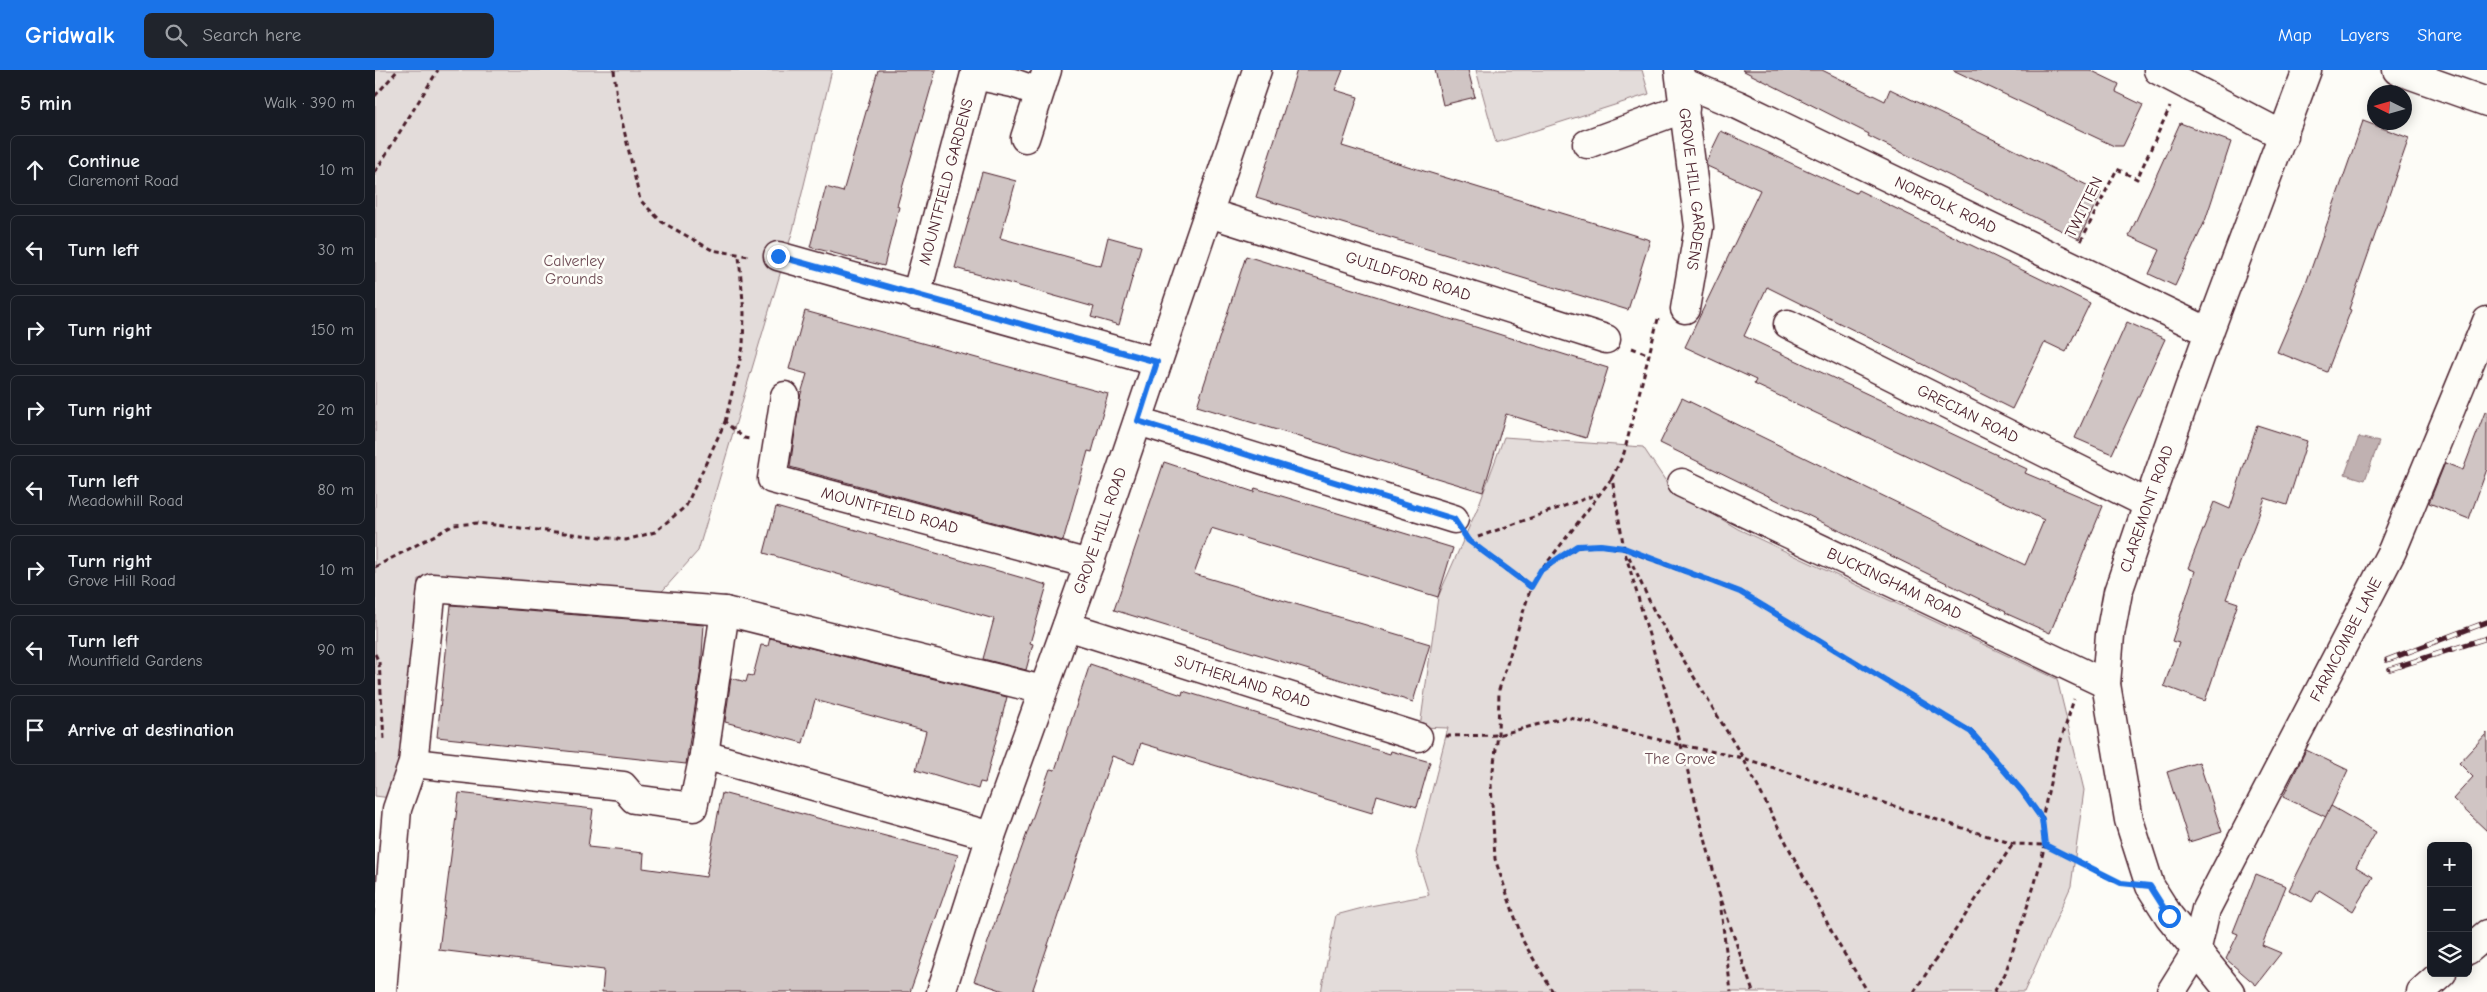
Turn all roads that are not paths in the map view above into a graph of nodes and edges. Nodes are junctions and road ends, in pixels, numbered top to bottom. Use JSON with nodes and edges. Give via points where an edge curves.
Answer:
{"nodes":[{"id":1,"x":1257,"y":70,"type":"edge"},
{"id":2,"x":2307,"y":70,"type":"edge"},
{"id":3,"x":2397,"y":70,"type":"edge"},
{"id":4,"x":975,"y":72,"type":"edge"},
{"id":5,"x":2170,"y":76,"type":"edge"},
{"id":6,"x":1043,"y":81,"type":"edge"},
{"id":7,"x":1682,"y":87,"type":"edge"},
{"id":8,"x":2487,"y":102,"type":"edge"},
{"id":9,"x":2284,"y":136,"type":"junction"},
{"id":10,"x":1025,"y":138,"type":"dead end"},
{"id":11,"x":1587,"y":144,"type":"dead end"},
{"id":12,"x":1209,"y":213,"type":"junction"},
{"id":13,"x":778,"y":256,"type":"dead end"},
{"id":14,"x":915,"y":296,"type":"junction"},
{"id":15,"x":1685,"y":309,"type":"dead end"},
{"id":16,"x":2487,"y":321,"type":"edge"},
{"id":17,"x":1788,"y":324,"type":"dead end"},
{"id":18,"x":2209,"y":332,"type":"junction"},
{"id":19,"x":1606,"y":339,"type":"dead end"},
{"id":20,"x":1157,"y":362,"type":"junction"},
{"id":21,"x":785,"y":396,"type":"dead end"},
{"id":22,"x":1138,"y":421,"type":"junction"},
{"id":23,"x":1682,"y":484,"type":"dead end"},
{"id":24,"x":2148,"y":504,"type":"junction"},
{"id":25,"x":1454,"y":519,"type":"dead end"},
{"id":26,"x":1089,"y":564,"type":"junction"},
{"id":27,"x":725,"y":611,"type":"junction"},
{"id":28,"x":1067,"y":626,"type":"junction"},
{"id":29,"x":2106,"y":684,"type":"junction"},
{"id":30,"x":1043,"y":690,"type":"junction"},
{"id":31,"x":1418,"y":737,"type":"road end"},
{"id":32,"x":704,"y":755,"type":"junction"},
{"id":33,"x":413,"y":763,"type":"junction"},
{"id":34,"x":386,"y":809,"type":"edge"},
{"id":35,"x":991,"y":836,"type":"junction"},
{"id":36,"x":2487,"y":934,"type":"edge"},
{"id":37,"x":2472,"y":947,"type":"edge"},
{"id":38,"x":2196,"y":952,"type":"junction"},
{"id":39,"x":2438,"y":977,"type":"edge"},
{"id":40,"x":382,"y":992,"type":"edge"},
{"id":41,"x":941,"y":992,"type":"edge"},
{"id":42,"x":2171,"y":992,"type":"edge"},
{"id":43,"x":2230,"y":992,"type":"edge"},
{"id":44,"x":2421,"y":992,"type":"edge"}],
"edges":[{"from":1,"to":12,"type":"street","name":"GROVE HILL ROAD"},
{"from":2,"to":9,"type":"street","name":"CLAREMONT ROAD"},
{"from":3,"to":8,"type":"street"},
{"from":4,"to":6,"type":"street","via":[[1013,84]]},
{"from":4,"to":14,"type":"street","name":"MOUNTFIELD GARDENS"},
{"from":5,"to":9,"type":"street"},
{"from":6,"to":10,"type":"street"},
{"from":7,"to":11,"type":"street"},
{"from":7,"to":15,"type":"street","name":"GROVE HILL GARDENS","via":[[1699,227]]},
{"from":7,"to":18,"type":"street","name":"NORFOLK ROAD","via":[[1782,127]]},
{"from":9,"to":18,"type":"street","name":"CLAREMONT ROAD"},
{"from":12,"to":19,"type":"street","name":"GUILDFORD ROAD"},
{"from":12,"to":20,"type":"street","name":"GROVE HILL ROAD"},
{"from":13,"to":14,"type":"street"},
{"from":14,"to":20,"type":"street"},
{"from":16,"to":38,"type":"street","name":"FARMCOMBE LANE","via":[[2392,551],[2206,908]]},
{"from":17,"to":24,"type":"street","name":"GRECIAN ROAD"},
{"from":18,"to":24,"type":"street","name":"CLAREMONT ROAD"},
{"from":20,"to":22,"type":"street","name":"GROVE HILL ROAD"},
{"from":21,"to":26,"type":"street","name":"MOUNTFIELD ROAD","via":[[772,478]]},
{"from":22,"to":25,"type":"street"},
{"from":22,"to":26,"type":"street","name":"GROVE HILL ROAD"},
{"from":23,"to":29,"type":"street","name":"BUCKINGHAM ROAD"},
{"from":24,"to":29,"type":"street","name":"CLAREMONT ROAD","via":[[2118,592]]},
{"from":26,"to":28,"type":"street","name":"GROVE HILL ROAD"},
{"from":27,"to":30,"type":"street"},
{"from":27,"to":32,"type":"street"},
{"from":27,"to":33,"type":"street","via":[[597,607],[432,588],[430,707]]},
{"from":28,"to":30,"type":"street","name":"GROVE HILL ROAD"},
{"from":28,"to":31,"type":"street","name":"SUTHERLAND ROAD"},
{"from":29,"to":38,"type":"street","name":"CLAREMONT ROAD","via":[[2129,820],[2150,886]]},
{"from":30,"to":35,"type":"street","name":"GROVE HILL ROAD"},
{"from":32,"to":33,"type":"street","via":[[693,807],[634,800],[623,786]]},
{"from":32,"to":35,"type":"street"},
{"from":33,"to":34,"type":"street"},
{"from":34,"to":40,"type":"street"},
{"from":35,"to":41,"type":"street","name":"GROVE HILL ROAD"},
{"from":36,"to":37,"type":"street"},
{"from":38,"to":42,"type":"street","name":"FARMCOMBE LANE"},
{"from":38,"to":43,"type":"street","name":"CLAREMONT ROAD"},
{"from":39,"to":44,"type":"street"}]}
